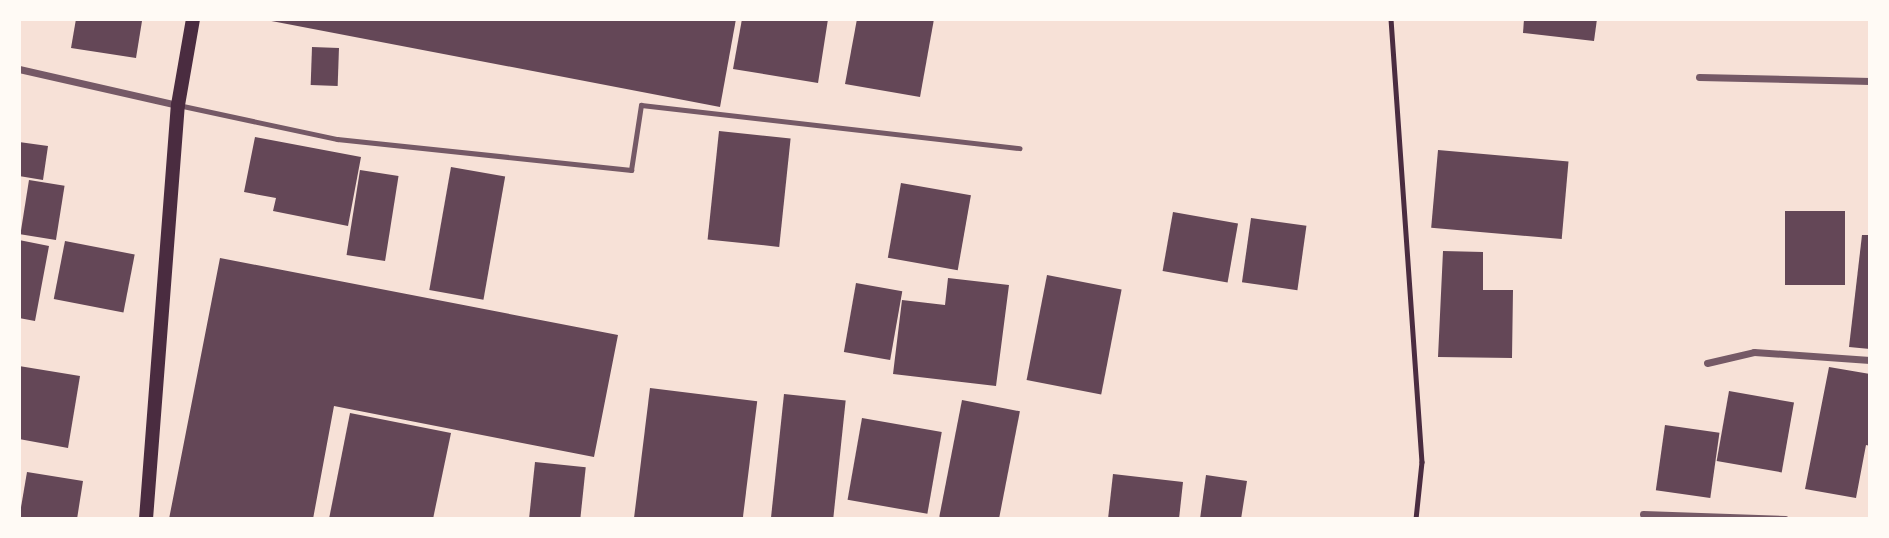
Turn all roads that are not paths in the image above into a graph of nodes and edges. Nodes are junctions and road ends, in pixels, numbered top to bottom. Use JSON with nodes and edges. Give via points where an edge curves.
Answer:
{"nodes":[{"id":1,"x":193,"y":19,"type":"edge"},
{"id":2,"x":19,"y":69,"type":"edge"},
{"id":3,"x":1699,"y":77,"type":"dead end"},
{"id":4,"x":1870,"y":81,"type":"edge"},
{"id":5,"x":178,"y":105,"type":"junction"},
{"id":6,"x":1020,"y":148,"type":"dead end"},
{"id":7,"x":1870,"y":360,"type":"edge"},
{"id":8,"x":1707,"y":363,"type":"dead end"},
{"id":9,"x":1643,"y":514,"type":"dead end"},
{"id":10,"x":146,"y":519,"type":"edge"},
{"id":11,"x":1785,"y":519,"type":"edge"}],
"edges":[{"from":1,"to":5,"type":"main road"},
{"from":2,"to":5,"type":"street"},
{"from":3,"to":4,"type":"street"},
{"from":5,"to":6,"type":"lane","via":[[337,139],[631,170],[641,105]]},
{"from":5,"to":10,"type":"main road"},
{"from":7,"to":8,"type":"street","via":[[1754,352]]},
{"from":9,"to":11,"type":"street"}]}
